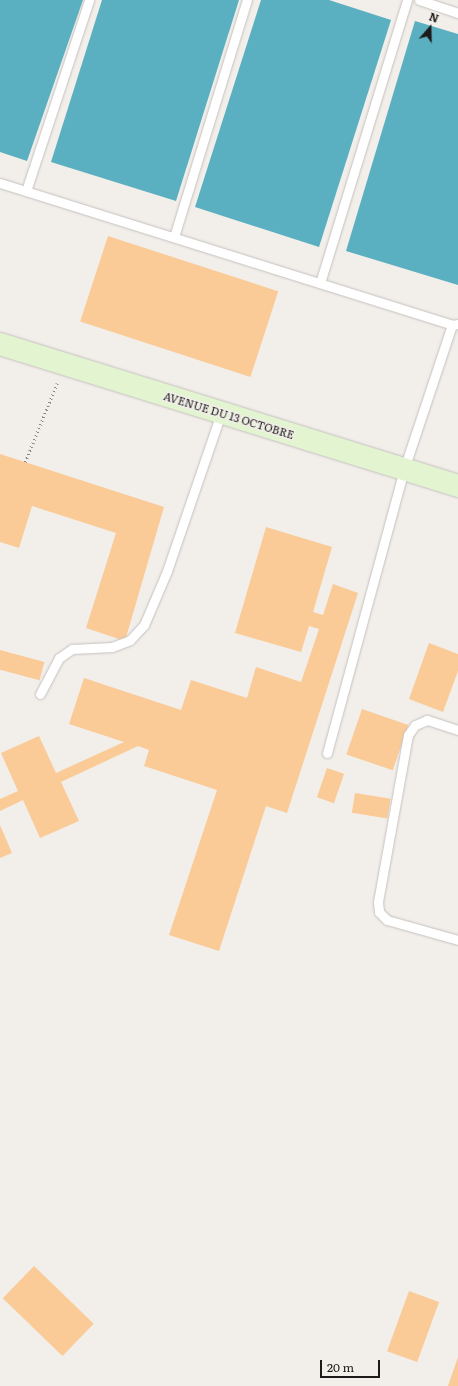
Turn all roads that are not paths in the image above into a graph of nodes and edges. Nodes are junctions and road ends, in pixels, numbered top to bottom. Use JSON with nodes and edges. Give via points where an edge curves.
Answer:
{"nodes":[{"id":1,"x":89,"y":0,"type":"edge"},
{"id":2,"x":247,"y":0,"type":"edge"},
{"id":3,"x":406,"y":0,"type":"edge"},
{"id":4,"x":419,"y":0,"type":"edge"},
{"id":5,"x":458,"y":13,"type":"edge"},
{"id":6,"x":0,"y":183,"type":"edge"},
{"id":7,"x":26,"y":191,"type":"junction"},
{"id":8,"x":174,"y":237,"type":"junction"},
{"id":9,"x":320,"y":283,"type":"junction"},
{"id":10,"x":455,"y":324,"type":"edge"},
{"id":11,"x":0,"y":344,"type":"edge"},
{"id":12,"x":222,"y":412,"type":"junction"},
{"id":13,"x":404,"y":468,"type":"junction"},
{"id":14,"x":458,"y":486,"type":"edge"},
{"id":15,"x":40,"y":694,"type":"dead end"},
{"id":16,"x":458,"y":730,"type":"edge"},
{"id":17,"x":327,"y":753,"type":"dead end"},
{"id":18,"x":458,"y":940,"type":"edge"}],
"edges":[{"from":1,"to":7,"type":"lane"},
{"from":2,"to":8,"type":"lane"},
{"from":3,"to":9,"type":"lane"},
{"from":4,"to":5,"type":"lane"},
{"from":6,"to":7,"type":"lane"},
{"from":7,"to":8,"type":"lane"},
{"from":8,"to":9,"type":"lane"},
{"from":9,"to":10,"type":"lane"},
{"from":10,"to":13,"type":"lane"},
{"from":11,"to":12,"type":"street","name":"AVENUE DU 13 OCTOBRE"},
{"from":12,"to":13,"type":"street","name":"AVENUE DU 13 OCTOBRE"},
{"from":12,"to":15,"type":"lane","via":[[167,571],[144,625],[130,640],[112,647],[72,649],[59,658]]},
{"from":13,"to":14,"type":"street","name":"AVENUE DU 13 OCTOBRE"},
{"from":13,"to":17,"type":"lane"},
{"from":16,"to":18,"type":"lane","via":[[427,720],[415,725],[408,734],[378,902],[379,912],[387,920]]}]}
